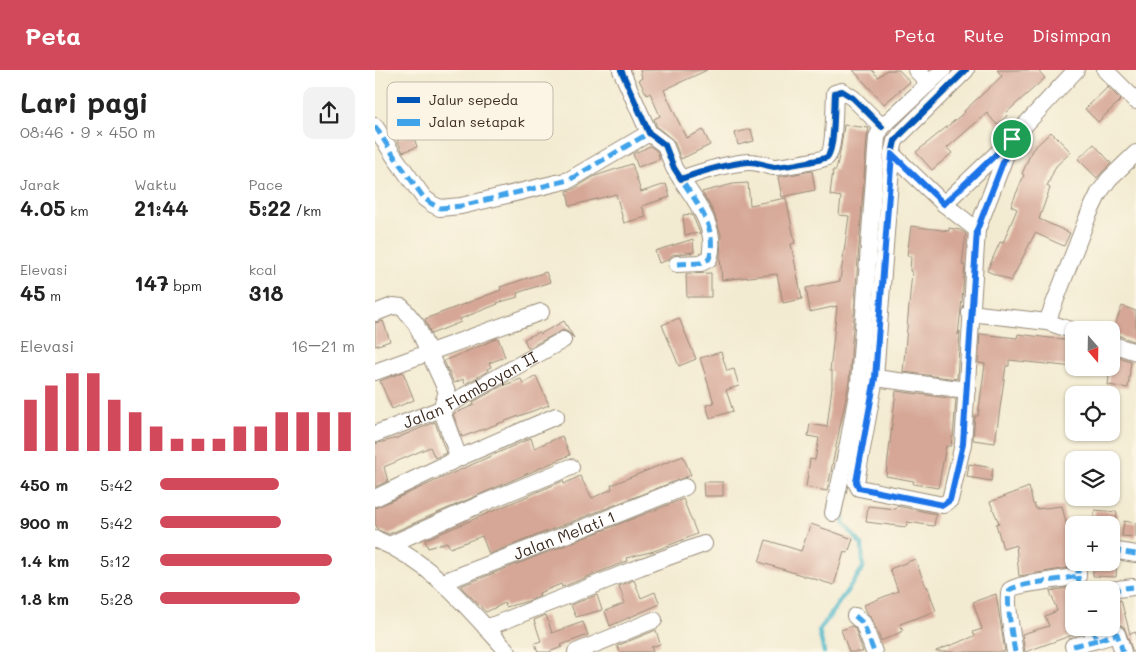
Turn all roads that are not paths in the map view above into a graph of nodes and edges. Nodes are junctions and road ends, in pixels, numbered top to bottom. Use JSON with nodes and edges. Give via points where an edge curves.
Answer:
{"nodes":[{"id":1,"x":621,"y":70,"type":"edge"},
{"id":2,"x":916,"y":70,"type":"edge"},
{"id":3,"x":943,"y":70,"type":"edge"},
{"id":4,"x":966,"y":70,"type":"edge"},
{"id":5,"x":1075,"y":70,"type":"edge"},
{"id":6,"x":1105,"y":70,"type":"edge"},
{"id":7,"x":929,"y":83,"type":"junction"},
{"id":8,"x":1136,"y":100,"type":"edge"},
{"id":9,"x":375,"y":126,"type":"edge"},
{"id":10,"x":882,"y":127,"type":"junction"},
{"id":11,"x":649,"y":133,"type":"junction"},
{"id":12,"x":1012,"y":139,"type":"junction"},
{"id":13,"x":1136,"y":153,"type":"edge"},
{"id":14,"x":892,"y":154,"type":"junction"},
{"id":15,"x":681,"y":179,"type":"junction"},
{"id":16,"x":944,"y":204,"type":"junction"},
{"id":17,"x":977,"y":230,"type":"junction"},
{"id":18,"x":677,"y":264,"type":"dead end"},
{"id":19,"x":541,"y":312,"type":"dead end"},
{"id":20,"x":375,"y":313,"type":"edge"},
{"id":21,"x":970,"y":313,"type":"junction"},
{"id":22,"x":1047,"y":322,"type":"junction"},
{"id":23,"x":1065,"y":328,"type":"edge"},
{"id":24,"x":563,"y":340,"type":"dead end"},
{"id":25,"x":1120,"y":347,"type":"edge"},
{"id":26,"x":427,"y":352,"type":"junction"},
{"id":27,"x":1136,"y":352,"type":"edge"},
{"id":28,"x":375,"y":372,"type":"edge"},
{"id":29,"x":875,"y":378,"type":"junction"},
{"id":30,"x":967,"y":390,"type":"junction"},
{"id":31,"x":441,"y":409,"type":"junction"},
{"id":32,"x":556,"y":416,"type":"dead end"},
{"id":33,"x":375,"y":434,"type":"edge"},
{"id":34,"x":459,"y":458,"type":"junction"},
{"id":35,"x":571,"y":467,"type":"dead end"},
{"id":36,"x":685,"y":487,"type":"dead end"},
{"id":37,"x":375,"y":498,"type":"edge"},
{"id":38,"x":833,"y":513,"type":"dead end"},
{"id":39,"x":382,"y":542,"type":"edge"},
{"id":40,"x":704,"y":544,"type":"dead end"},
{"id":41,"x":1120,"y":551,"type":"edge"},
{"id":42,"x":1136,"y":554,"type":"edge"},
{"id":43,"x":1079,"y":576,"type":"edge"},
{"id":44,"x":443,"y":582,"type":"junction"},
{"id":45,"x":1133,"y":587,"type":"dead end"},
{"id":46,"x":1120,"y":589,"type":"edge"},
{"id":47,"x":855,"y":616,"type":"dead end"},
{"id":48,"x":653,"y":620,"type":"dead end"},
{"id":49,"x":486,"y":628,"type":"junction"},
{"id":50,"x":1090,"y":636,"type":"edge"},
{"id":51,"x":1118,"y":636,"type":"edge"},
{"id":52,"x":1073,"y":646,"type":"dead end"},
{"id":53,"x":508,"y":652,"type":"edge"},
{"id":54,"x":576,"y":652,"type":"edge"},
{"id":55,"x":875,"y":652,"type":"edge"},
{"id":56,"x":1015,"y":652,"type":"edge"},
{"id":57,"x":1123,"y":652,"type":"edge"}],
"edges":[{"from":1,"to":11,"type":"street"},
{"from":2,"to":7,"type":"street"},
{"from":3,"to":7,"type":"street"},
{"from":4,"to":14,"type":"street","via":[[900,135]]},
{"from":5,"to":12,"type":"street"},
{"from":6,"to":8,"type":"street"},
{"from":7,"to":10,"type":"street"},
{"from":9,"to":11,"type":"street","via":[[424,198],[440,208],[569,180]]},
{"from":10,"to":15,"type":"street","via":[[842,91],[835,93],[833,132],[827,157],[775,167],[750,162],[714,168]]},
{"from":10,"to":38,"type":"street","via":[[877,137],[859,383]]},
{"from":11,"to":15,"type":"street","via":[[665,145]]},
{"from":12,"to":16,"type":"street"},
{"from":12,"to":17,"type":"street"},
{"from":13,"to":22,"type":"street","via":[[1099,193]]},
{"from":14,"to":16,"type":"street"},
{"from":14,"to":29,"type":"street"},
{"from":15,"to":18,"type":"street","via":[[703,211],[711,253],[709,259],[701,263]]},
{"from":16,"to":17,"type":"street"},
{"from":17,"to":21,"type":"street"},
{"from":19,"to":26,"type":"street"},
{"from":20,"to":26,"type":"street","via":[[393,306],[402,307],[416,324]]},
{"from":21,"to":22,"type":"street"},
{"from":21,"to":30,"type":"street"},
{"from":22,"to":23,"type":"street"},
{"from":24,"to":31,"type":"street","name":"Jalan Flamboyan II"},
{"from":25,"to":27,"type":"street"},
{"from":26,"to":28,"type":"street"},
{"from":26,"to":31,"type":"street","via":[[447,392]]},
{"from":29,"to":30,"type":"street"},
{"from":29,"to":30,"type":"street","via":[[857,485],[943,505],[950,500],[963,444]]},
{"from":31,"to":33,"type":"street","name":"Jalan Flamboyan II"},
{"from":31,"to":34,"type":"street"},
{"from":32,"to":34,"type":"street"},
{"from":34,"to":37,"type":"street"},
{"from":35,"to":39,"type":"street"},
{"from":36,"to":44,"type":"street","name":"Jalan Melati 1"},
{"from":39,"to":44,"type":"street"},
{"from":40,"to":49,"type":"street"},
{"from":41,"to":42,"type":"street"},
{"from":43,"to":56,"type":"street","via":[[1011,589],[1009,604]]},
{"from":44,"to":49,"type":"street"},
{"from":45,"to":46,"type":"street"},
{"from":47,"to":55,"type":"street","via":[[863,623]]},
{"from":48,"to":54,"type":"street"},
{"from":49,"to":53,"type":"street"},
{"from":50,"to":52,"type":"street"},
{"from":51,"to":57,"type":"street"}]}
